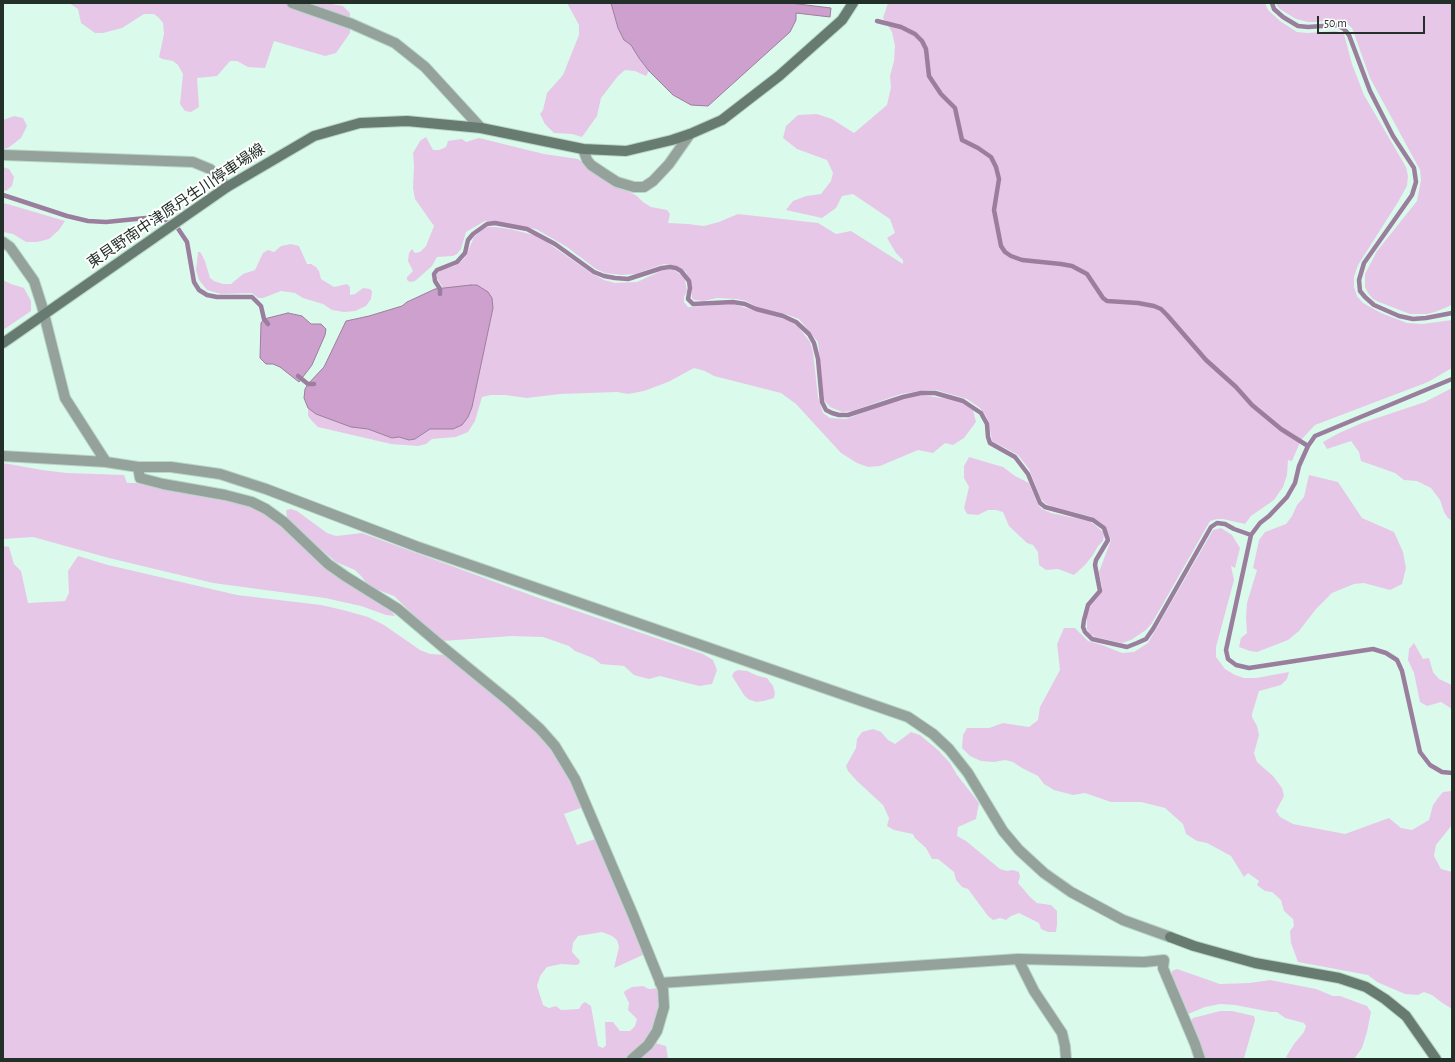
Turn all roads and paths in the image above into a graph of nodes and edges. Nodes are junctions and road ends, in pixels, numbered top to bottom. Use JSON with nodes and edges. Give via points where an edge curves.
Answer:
{"nodes":[{"id":1,"x":292,"y":3,"type":"edge"},
{"id":2,"x":853,"y":3,"type":"edge"},
{"id":3,"x":481,"y":128,"type":"junction"},
{"id":4,"x":690,"y":134,"type":"junction"},
{"id":5,"x":583,"y":149,"type":"junction"},
{"id":6,"x":3,"y":155,"type":"edge"},
{"id":7,"x":227,"y":187,"type":"junction"},
{"id":8,"x":3,"y":242,"type":"edge"},
{"id":9,"x":44,"y":313,"type":"junction"},
{"id":10,"x":3,"y":343,"type":"edge"},
{"id":11,"x":3,"y":456,"type":"edge"},
{"id":12,"x":106,"y":462,"type":"junction"},
{"id":13,"x":138,"y":467,"type":"junction"},
{"id":14,"x":1170,"y":937,"type":"joint"},
{"id":15,"x":1018,"y":959,"type":"junction"},
{"id":16,"x":660,"y":982,"type":"junction"},
{"id":17,"x":632,"y":1059,"type":"edge"},
{"id":18,"x":1066,"y":1059,"type":"edge"},
{"id":19,"x":1200,"y":1059,"type":"edge"},
{"id":20,"x":1436,"y":1059,"type":"edge"}],
"edges":[{"from":1,"to":3,"type":"street","via":[[352,24],[395,43],[425,67]]},
{"from":2,"to":4,"type":"main road","name":"東貝野南中津原丹生川停車場線","via":[[842,20],[779,76],[722,120]]},
{"from":3,"to":5,"type":"main road","name":"東貝野南中津原丹生川停車場線"},
{"from":3,"to":7,"type":"main road","name":"東貝野南中津原丹生川停車場線","via":[[407,121],[360,123],[314,136]]},
{"from":4,"to":5,"type":"main road","name":"東貝野南中津原丹生川停車場線","via":[[626,151]]},
{"from":4,"to":5,"type":"street","via":[[669,164],[644,187],[617,182],[591,165]]},
{"from":6,"to":7,"type":"street","via":[[193,162],[210,169]]},
{"from":7,"to":9,"type":"main road","name":"東貝野南中津原丹生川停車場線"},
{"from":8,"to":9,"type":"street","via":[[10,247],[34,281]]},
{"from":9,"to":10,"type":"main road","name":"東貝野南中津原丹生川停車場線"},
{"from":9,"to":12,"type":"street","via":[[65,398]]},
{"from":11,"to":12,"type":"street"},
{"from":12,"to":13,"type":"street"},
{"from":13,"to":14,"type":"street","via":[[171,467],[220,474],[418,547],[908,717],[949,749],[968,773],[1003,831],[1044,873],[1071,892],[1123,920]]},
{"from":13,"to":16,"type":"street","via":[[140,478],[225,495],[252,502],[266,509],[284,522],[328,564],[398,609],[540,729],[555,746],[574,779]]},
{"from":14,"to":20,"type":"main road","via":[[1255,963],[1339,978],[1366,987],[1386,999],[1406,1016]]},
{"from":15,"to":16,"type":"street"},
{"from":15,"to":18,"type":"street","via":[[1034,991],[1062,1033]]},
{"from":15,"to":19,"type":"street","via":[[1144,962],[1164,960],[1163,968]]},
{"from":16,"to":17,"type":"street","via":[[664,1007],[657,1031],[648,1045]]}]}
